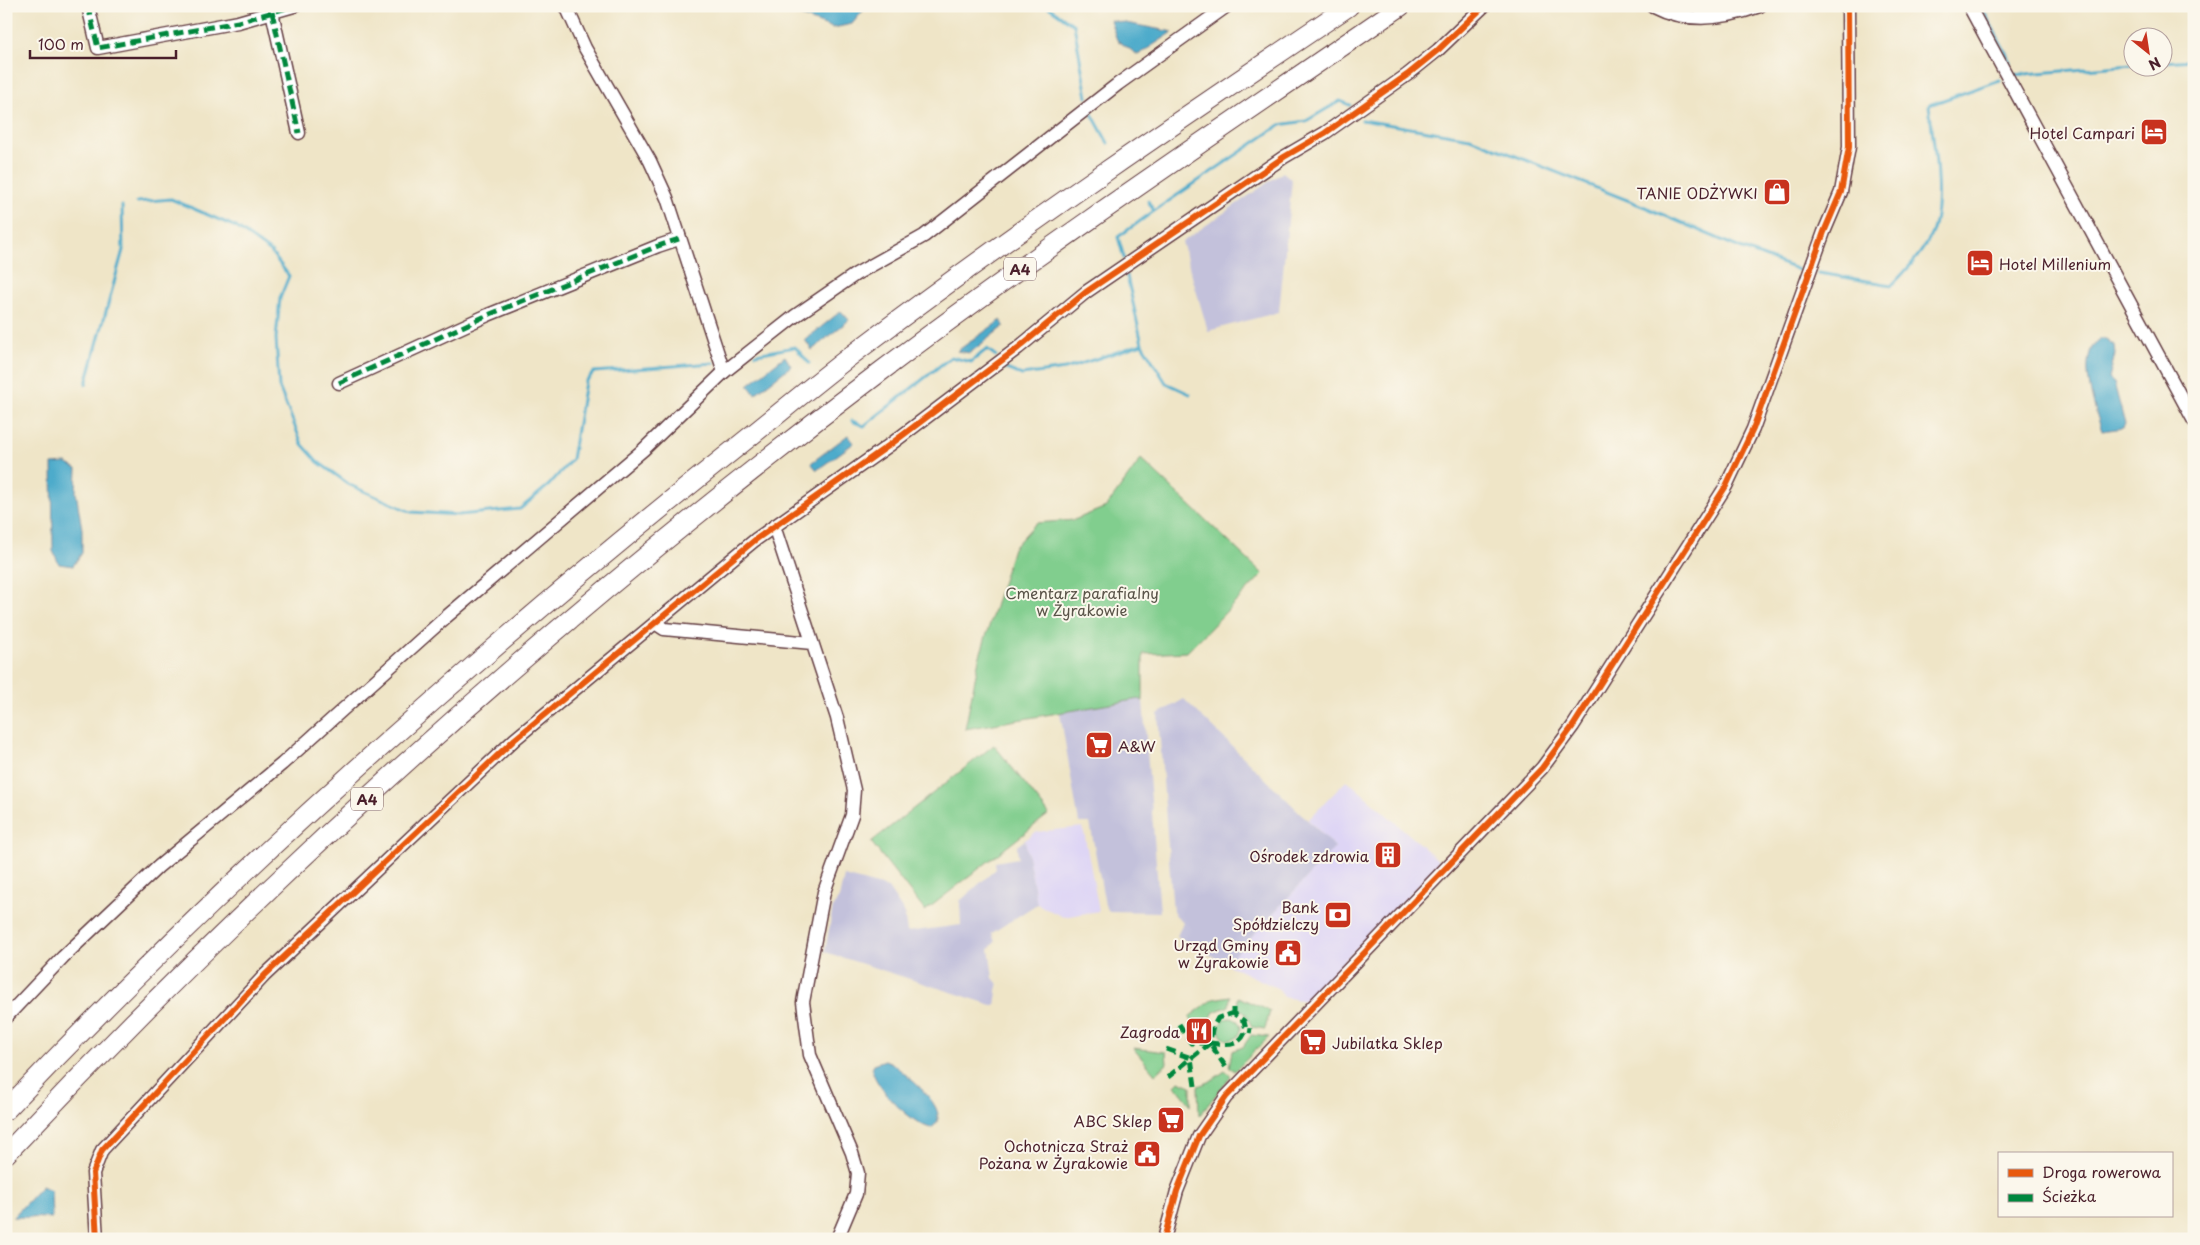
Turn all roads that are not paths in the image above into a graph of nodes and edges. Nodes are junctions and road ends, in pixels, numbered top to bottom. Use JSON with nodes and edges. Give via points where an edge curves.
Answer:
{"nodes":[{"id":1,"x":88,"y":6,"type":"edge"},
{"id":2,"x":294,"y":6,"type":"edge"},
{"id":3,"x":566,"y":6,"type":"edge"},
{"id":4,"x":1227,"y":6,"type":"edge"},
{"id":5,"x":1349,"y":6,"type":"edge"},
{"id":6,"x":1401,"y":6,"type":"edge"},
{"id":7,"x":1484,"y":6,"type":"edge"},
{"id":8,"x":1653,"y":6,"type":"edge"},
{"id":9,"x":1760,"y":6,"type":"edge"},
{"id":10,"x":1848,"y":6,"type":"edge"},
{"id":11,"x":1970,"y":6,"type":"edge"},
{"id":12,"x":272,"y":12,"type":"junction"},
{"id":13,"x":299,"y":133,"type":"dead end"},
{"id":14,"x":679,"y":239,"type":"junction"},
{"id":15,"x":724,"y":372,"type":"junction"},
{"id":16,"x":339,"y":383,"type":"dead end"},
{"id":17,"x":2194,"y":421,"type":"edge"},
{"id":18,"x":774,"y":526,"type":"junction"},
{"id":19,"x":655,"y":623,"type":"junction"},
{"id":20,"x":812,"y":643,"type":"junction"},
{"id":21,"x":6,"y":1017,"type":"edge"},
{"id":22,"x":6,"y":1110,"type":"edge"},
{"id":23,"x":6,"y":1154,"type":"edge"},
{"id":24,"x":97,"y":1239,"type":"edge"},
{"id":25,"x":837,"y":1239,"type":"edge"},
{"id":26,"x":1164,"y":1239,"type":"edge"}],
"edges":[{"from":1,"to":12,"type":"street","via":[[98,48],[238,22]]},
{"from":2,"to":12,"type":"street"},
{"from":3,"to":14,"type":"street","via":[[585,48],[650,161],[667,198]]},
{"from":4,"to":15,"type":"street","via":[[1118,84],[924,236],[856,274],[795,316]]},
{"from":5,"to":22,"type":"highway","number":"A4","via":[[1063,202],[863,347],[574,578],[396,733],[163,951]]},
{"from":6,"to":23,"type":"highway","number":"A4","via":[[1153,175],[879,372],[573,618],[385,782],[143,1011]]},
{"from":7,"to":18,"type":"street","via":[[1407,75],[1325,134],[1284,157],[1086,292],[899,438]]},
{"from":8,"to":9,"type":"street","via":[[1667,14],[1706,19],[1741,14]]},
{"from":10,"to":26,"type":"street","via":[[1849,147],[1841,192],[1753,429],[1726,486],[1573,726],[1542,768],[1226,1096],[1199,1136]]},
{"from":11,"to":17,"type":"street"},
{"from":12,"to":13,"type":"street"},
{"from":14,"to":15,"type":"street"},
{"from":14,"to":16,"type":"street","via":[[488,315]]},
{"from":15,"to":21,"type":"street","via":[[643,450],[446,617],[282,764],[158,867],[63,957]]},
{"from":18,"to":19,"type":"street"},
{"from":18,"to":20,"type":"street"},
{"from":19,"to":20,"type":"street","via":[[664,629]]},
{"from":19,"to":24,"type":"street","via":[[515,739],[265,975],[102,1150],[93,1173]]},
{"from":20,"to":25,"type":"street","via":[[837,718],[854,790],[852,815],[824,892],[804,1002],[810,1055],[858,1173],[856,1194]]}]}
